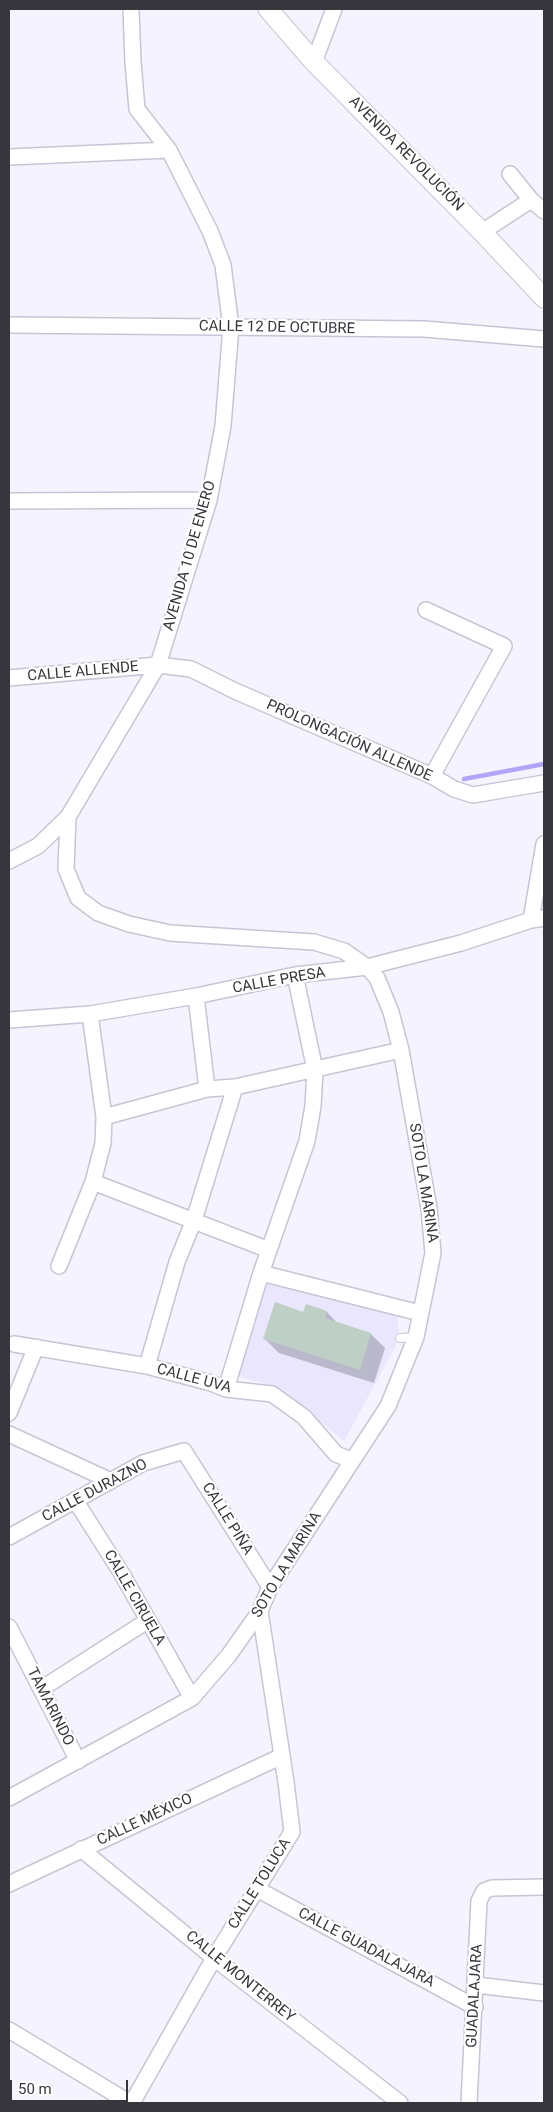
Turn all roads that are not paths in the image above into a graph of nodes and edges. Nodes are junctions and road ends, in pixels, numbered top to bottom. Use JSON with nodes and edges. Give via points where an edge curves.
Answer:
{"nodes":[{"id":1,"x":131,"y":9,"type":"edge"},
{"id":2,"x":268,"y":9,"type":"edge"},
{"id":3,"x":334,"y":9,"type":"edge"},
{"id":4,"x":314,"y":62,"type":"junction"},
{"id":5,"x":169,"y":150,"type":"junction"},
{"id":6,"x":9,"y":157,"type":"edge"},
{"id":7,"x":510,"y":174,"type":"dead end"},
{"id":8,"x":530,"y":200,"type":"junction"},
{"id":9,"x":544,"y":211,"type":"edge"},
{"id":10,"x":482,"y":232,"type":"junction"},
{"id":11,"x":544,"y":298,"type":"edge"},
{"id":12,"x":9,"y":326,"type":"edge"},
{"id":13,"x":231,"y":327,"type":"junction"},
{"id":14,"x":544,"y":339,"type":"edge"},
{"id":15,"x":209,"y":500,"type":"junction"},
{"id":16,"x":9,"y":501,"type":"edge"},
{"id":17,"x":426,"y":610,"type":"dead end"},
{"id":18,"x":158,"y":665,"type":"junction"},
{"id":19,"x":9,"y":678,"type":"edge"},
{"id":20,"x":432,"y":776,"type":"junction"},
{"id":21,"x":544,"y":783,"type":"edge"},
{"id":22,"x":68,"y":817,"type":"junction"},
{"id":23,"x":544,"y":844,"type":"edge"},
{"id":24,"x":9,"y":861,"type":"edge"},
{"id":25,"x":538,"y":919,"type":"edge"},
{"id":26,"x":368,"y":967,"type":"junction"},
{"id":27,"x":295,"y":976,"type":"junction"},
{"id":28,"x":196,"y":996,"type":"junction"},
{"id":29,"x":90,"y":1014,"type":"junction"},
{"id":30,"x":9,"y":1020,"type":"edge"},
{"id":31,"x":401,"y":1050,"type":"junction"},
{"id":32,"x":315,"y":1070,"type":"junction"},
{"id":33,"x":235,"y":1087,"type":"junction"},
{"id":34,"x":207,"y":1089,"type":"junction"},
{"id":35,"x":104,"y":1117,"type":"junction"},
{"id":36,"x":93,"y":1182,"type":"junction"},
{"id":37,"x":194,"y":1220,"type":"junction"},
{"id":38,"x":269,"y":1250,"type":"junction"},
{"id":39,"x":59,"y":1266,"type":"dead end"},
{"id":40,"x":261,"y":1273,"type":"junction"},
{"id":41,"x":420,"y":1313,"type":"junction"},
{"id":42,"x":416,"y":1337,"type":"junction"},
{"id":43,"x":400,"y":1338,"type":"dead end"},
{"id":44,"x":14,"y":1344,"type":"dead end"},
{"id":45,"x":36,"y":1347,"type":"junction"},
{"id":46,"x":147,"y":1366,"type":"junction"},
{"id":47,"x":226,"y":1389,"type":"junction"},
{"id":48,"x":9,"y":1413,"type":"edge"},
{"id":49,"x":9,"y":1434,"type":"edge"},
{"id":50,"x":184,"y":1450,"type":"joint"},
{"id":51,"x":351,"y":1460,"type":"junction"},
{"id":52,"x":111,"y":1481,"type":"junction"},
{"id":53,"x":75,"y":1500,"type":"junction"},
{"id":54,"x":9,"y":1537,"type":"edge"},
{"id":55,"x":270,"y":1587,"type":"junction"},
{"id":56,"x":260,"y":1611,"type":"junction"},
{"id":57,"x":147,"y":1620,"type":"junction"},
{"id":58,"x":9,"y":1628,"type":"edge"},
{"id":59,"x":41,"y":1689,"type":"junction"},
{"id":60,"x":192,"y":1698,"type":"junction"},
{"id":61,"x":282,"y":1756,"type":"junction"},
{"id":62,"x":78,"y":1761,"type":"junction"},
{"id":63,"x":9,"y":1798,"type":"edge"},
{"id":64,"x":81,"y":1849,"type":"junction"},
{"id":65,"x":9,"y":1884,"type":"edge"},
{"id":66,"x":544,"y":1887,"type":"edge"},
{"id":67,"x":257,"y":1889,"type":"junction"},
{"id":68,"x":214,"y":1958,"type":"junction"},
{"id":69,"x":476,"y":1985,"type":"junction"},
{"id":70,"x":544,"y":1993,"type":"edge"},
{"id":71,"x":475,"y":2007,"type":"junction"},
{"id":72,"x":9,"y":2030,"type":"edge"},
{"id":73,"x":131,"y":2103,"type":"edge"},
{"id":74,"x":400,"y":2103,"type":"edge"},
{"id":75,"x":469,"y":2103,"type":"edge"}],
"edges":[{"from":1,"to":5,"type":"street","name":"AVENIDA 10 DE ENERO","via":[[137,109]]},
{"from":2,"to":4,"type":"street","name":"AVENIDA REVOLUCIÓN"},
{"from":3,"to":4,"type":"street"},
{"from":4,"to":10,"type":"street","name":"AVENIDA REVOLUCIÓN"},
{"from":5,"to":6,"type":"street"},
{"from":5,"to":13,"type":"street","name":"AVENIDA 10 DE ENERO","via":[[210,230],[223,265]]},
{"from":7,"to":8,"type":"street"},
{"from":8,"to":9,"type":"street"},
{"from":8,"to":10,"type":"street"},
{"from":10,"to":11,"type":"street","name":"AVENIDA REVOLUCIÓN"},
{"from":12,"to":13,"type":"street","name":"CALLE 12 DE OCTUBRE"},
{"from":13,"to":14,"type":"street","name":"CALLE 12 DE OCTUBRE","via":[[424,329]]},
{"from":13,"to":15,"type":"street","name":"AVENIDA 10 DE ENERO","via":[[223,426]]},
{"from":15,"to":16,"type":"street"},
{"from":15,"to":18,"type":"street","name":"AVENIDA 10 DE ENERO"},
{"from":17,"to":20,"type":"street","via":[[504,646]]},
{"from":18,"to":19,"type":"street","name":"CALLE ALLENDE"},
{"from":18,"to":20,"type":"street","name":"PROLONGACIÓN ALLENDE","via":[[191,669]]},
{"from":18,"to":22,"type":"street","name":"AVENIDA 10 DE ENERO"},
{"from":20,"to":21,"type":"street","name":"PROLONGACIÓN ALLENDE","via":[[454,789],[473,795]]},
{"from":22,"to":24,"type":"street","name":"AVENIDA 10 DE ENERO","via":[[38,846]]},
{"from":22,"to":26,"type":"street","name":"SOTO LA MARINA","via":[[66,869],[78,898],[98,913],[170,933],[314,942],[344,951]]},
{"from":23,"to":25,"type":"street"},
{"from":25,"to":26,"type":"street","name":"CALLE PRESA"},
{"from":26,"to":27,"type":"street","name":"CALLE PRESA"},
{"from":26,"to":31,"type":"street","name":"SOTO LA MARINA","via":[[377,978],[391,1012]]},
{"from":27,"to":28,"type":"street","name":"CALLE PRESA"},
{"from":27,"to":32,"type":"street"},
{"from":28,"to":29,"type":"street","name":"CALLE PRESA"},
{"from":28,"to":34,"type":"street"},
{"from":29,"to":30,"type":"street","name":"CALLE PRESA"},
{"from":29,"to":35,"type":"street"},
{"from":31,"to":32,"type":"street"},
{"from":31,"to":41,"type":"street","name":"SOTO LA MARINA","via":[[429,1208],[433,1253]]},
{"from":32,"to":33,"type":"street"},
{"from":32,"to":38,"type":"street","via":[[307,1141]]},
{"from":33,"to":34,"type":"street"},
{"from":33,"to":37,"type":"street"},
{"from":34,"to":35,"type":"street"},
{"from":35,"to":36,"type":"street","via":[[103,1143]]},
{"from":36,"to":37,"type":"street"},
{"from":36,"to":39,"type":"street"},
{"from":37,"to":38,"type":"street"},
{"from":37,"to":46,"type":"street"},
{"from":38,"to":40,"type":"street"},
{"from":40,"to":41,"type":"street"},
{"from":40,"to":47,"type":"street"},
{"from":41,"to":42,"type":"street","name":"SOTO LA MARINA"},
{"from":42,"to":43,"type":"lane"},
{"from":42,"to":51,"type":"street","name":"SOTO LA MARINA","via":[[388,1406]]},
{"from":44,"to":45,"type":"street","name":"CALLE UVA"},
{"from":45,"to":46,"type":"street","name":"CALLE UVA"},
{"from":45,"to":48,"type":"street"},
{"from":46,"to":47,"type":"street","name":"CALLE UVA"},
{"from":47,"to":51,"type":"street","name":"CALLE UVA","via":[[272,1394],[304,1417],[336,1454]]},
{"from":49,"to":52,"type":"street"},
{"from":50,"to":52,"type":"street","name":"CALLE DURAZNO","via":[[143,1464]]},
{"from":50,"to":55,"type":"street","name":"CALLE PIÑA"},
{"from":51,"to":55,"type":"street","name":"SOTO LA MARINA"},
{"from":52,"to":53,"type":"street","name":"CALLE DURAZNO"},
{"from":53,"to":54,"type":"street","name":"CALLE DURAZNO"},
{"from":53,"to":57,"type":"street","name":"CALLE CIRUELA"},
{"from":55,"to":56,"type":"street","name":"SOTO LA MARINA"},
{"from":56,"to":60,"type":"street","name":"SOTO LA MARINA","via":[[229,1655]]},
{"from":56,"to":61,"type":"street","name":"CALLE TOLUCA"},
{"from":57,"to":59,"type":"street"},
{"from":57,"to":60,"type":"street","name":"CALLE CIRUELA"},
{"from":58,"to":59,"type":"street","name":"TAMARINDO"},
{"from":59,"to":62,"type":"street","name":"TAMARINDO"},
{"from":60,"to":62,"type":"street","name":"SOTO LA MARINA"},
{"from":61,"to":64,"type":"street","name":"CALLE MÉXICO"},
{"from":61,"to":67,"type":"street","name":"CALLE TOLUCA","via":[[292,1832]]},
{"from":62,"to":63,"type":"street","name":"SOTO LA MARINA"},
{"from":64,"to":65,"type":"street","name":"CALLE MÉXICO"},
{"from":64,"to":68,"type":"street","name":"CALLE MONTERREY"},
{"from":66,"to":69,"type":"street","name":"GUADALAJARA","via":[[484,1891],[479,1901]]},
{"from":67,"to":68,"type":"street","name":"CALLE TOLUCA"},
{"from":67,"to":71,"type":"street","name":"CALLE GUADALAJARA"},
{"from":68,"to":73,"type":"street","name":"CALLE TOLUCA"},
{"from":68,"to":74,"type":"street","name":"CALLE MONTERREY"},
{"from":69,"to":70,"type":"street"},
{"from":69,"to":71,"type":"street","name":"GUADALAJARA"},
{"from":71,"to":75,"type":"street","name":"GUADALAJARA"},
{"from":72,"to":73,"type":"street"}]}
